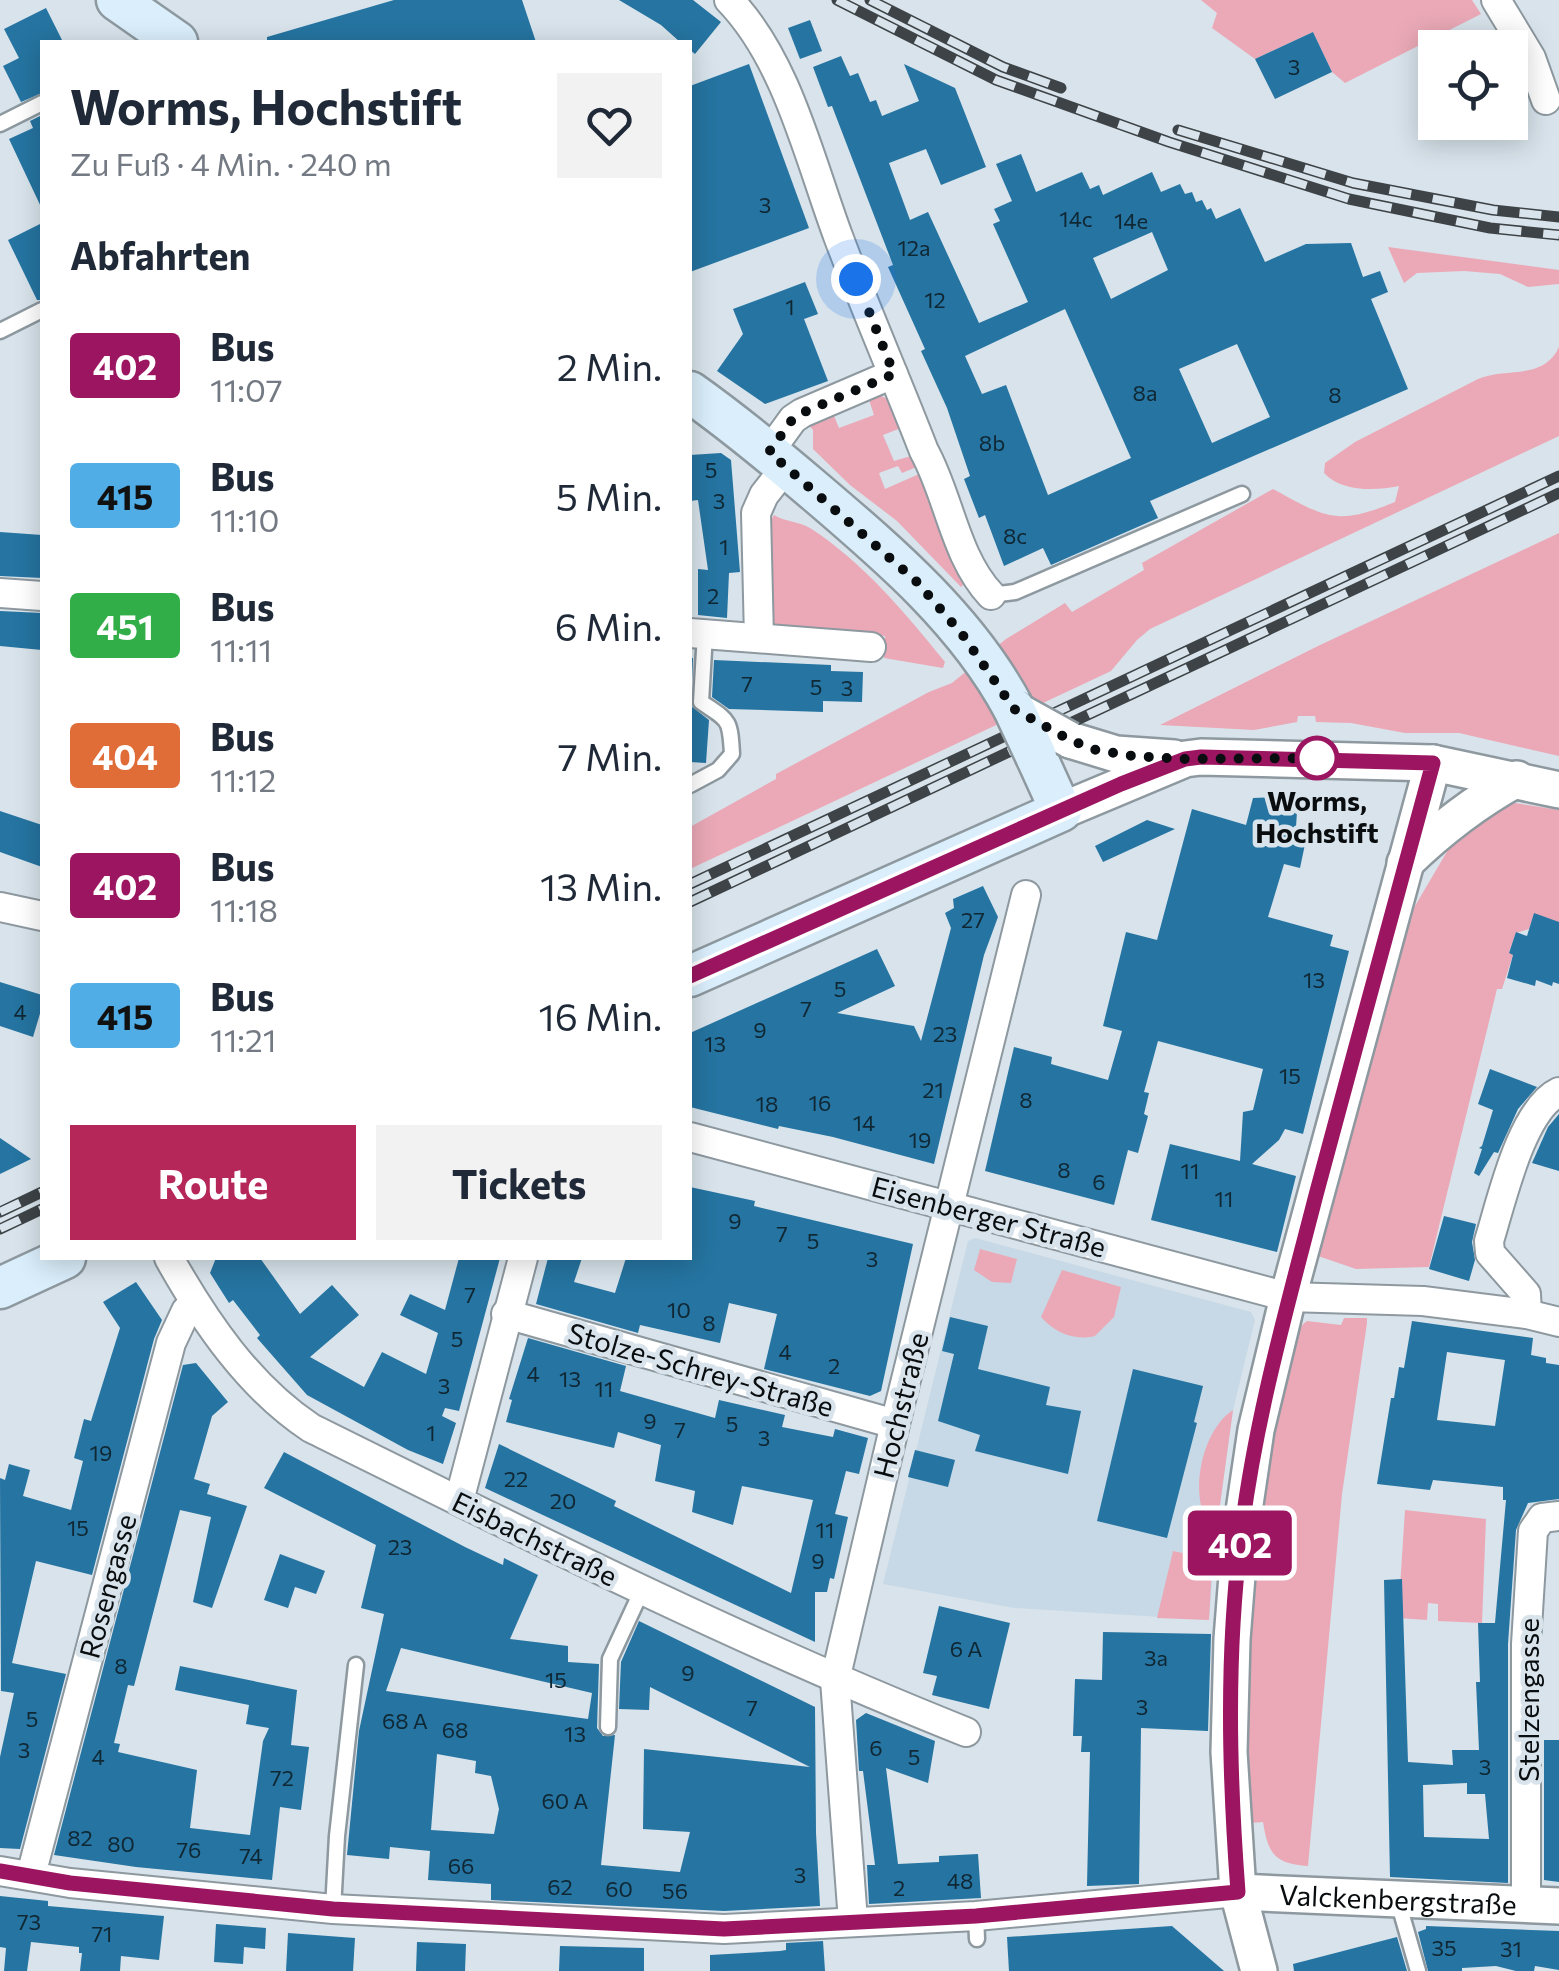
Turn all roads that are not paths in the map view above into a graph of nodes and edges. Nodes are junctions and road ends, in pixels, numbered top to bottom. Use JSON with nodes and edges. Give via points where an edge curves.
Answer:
{"nodes":[{"id":1,"x":117,"y":0,"type":"edge"},
{"id":2,"x":728,"y":0,"type":"edge"},
{"id":3,"x":1496,"y":0,"type":"edge"},
{"id":4,"x":164,"y":39,"type":"edge"},
{"id":5,"x":1546,"y":100,"type":"dead end"},
{"id":6,"x":40,"y":105,"type":"edge"},
{"id":7,"x":0,"y":124,"type":"edge"},
{"id":8,"x":40,"y":311,"type":"edge"},
{"id":9,"x":0,"y":331,"type":"edge"},
{"id":10,"x":894,"y":374,"type":"junction"},
{"id":11,"x":692,"y":394,"type":"edge"},
{"id":12,"x":777,"y":460,"type":"junction"},
{"id":13,"x":1242,"y":494,"type":"dead end"},
{"id":14,"x":0,"y":593,"type":"edge"},
{"id":15,"x":991,"y":595,"type":"joint"},
{"id":16,"x":40,"y":596,"type":"edge"},
{"id":17,"x":698,"y":633,"type":"edge"},
{"id":18,"x":759,"y":638,"type":"junction"},
{"id":19,"x":872,"y":647,"type":"dead end"},
{"id":20,"x":1053,"y":748,"type":"junction"},
{"id":21,"x":1185,"y":759,"type":"junction"},
{"id":22,"x":1433,"y":763,"type":"junction"},
{"id":23,"x":1517,"y":779,"type":"junction"},
{"id":24,"x":692,"y":784,"type":"edge"},
{"id":25,"x":1559,"y":790,"type":"edge"},
{"id":26,"x":1061,"y":811,"type":"junction"},
{"id":27,"x":1404,"y":864,"type":"junction"},
{"id":28,"x":1026,"y":895,"type":"dead end"},
{"id":29,"x":0,"y":907,"type":"edge"},
{"id":30,"x":40,"y":916,"type":"edge"},
{"id":31,"x":692,"y":975,"type":"edge"},
{"id":32,"x":1559,"y":1092,"type":"edge"},
{"id":33,"x":692,"y":1139,"type":"edge"},
{"id":34,"x":950,"y":1205,"type":"junction"},
{"id":35,"x":61,"y":1260,"type":"edge"},
{"id":36,"x":170,"y":1260,"type":"edge"},
{"id":37,"x":522,"y":1260,"type":"edge"},
{"id":38,"x":0,"y":1288,"type":"edge"},
{"id":39,"x":1288,"y":1297,"type":"junction"},
{"id":40,"x":194,"y":1302,"type":"junction"},
{"id":41,"x":506,"y":1314,"type":"junction"},
{"id":42,"x":1527,"y":1314,"type":"junction"},
{"id":43,"x":1559,"y":1322,"type":"edge"},
{"id":44,"x":895,"y":1424,"type":"junction"},
{"id":45,"x":459,"y":1501,"type":"junction"},
{"id":46,"x":1553,"y":1516,"type":"edge"},
{"id":47,"x":642,"y":1590,"type":"junction"},
{"id":48,"x":356,"y":1664,"type":"dead end"},
{"id":49,"x":836,"y":1680,"type":"junction"},
{"id":50,"x":608,"y":1727,"type":"dead end"},
{"id":51,"x":966,"y":1732,"type":"dead end"},
{"id":52,"x":0,"y":1872,"type":"edge"},
{"id":53,"x":31,"y":1875,"type":"junction"},
{"id":54,"x":1238,"y":1892,"type":"junction"},
{"id":55,"x":1396,"y":1898,"type":"junction"},
{"id":56,"x":1542,"y":1905,"type":"edge"},
{"id":57,"x":333,"y":1909,"type":"junction"},
{"id":58,"x":853,"y":1922,"type":"junction"},
{"id":59,"x":1259,"y":1971,"type":"edge"},
{"id":60,"x":1418,"y":1971,"type":"edge"}],
"edges":[{"from":1,"to":4,"type":"main road"},
{"from":2,"to":10,"type":"street","via":[[780,78]]},
{"from":3,"to":5,"type":"street","via":[[1531,58]]},
{"from":6,"to":7,"type":"lane"},
{"from":8,"to":9,"type":"lane"},
{"from":10,"to":12,"type":"street","via":[[792,420]]},
{"from":10,"to":15,"type":"street","via":[[971,568]]},
{"from":11,"to":12,"type":"main road"},
{"from":12,"to":18,"type":"street","via":[[756,512]]},
{"from":12,"to":20,"type":"main road","bridge":true,"via":[[916,581],[1014,709]]},
{"from":13,"to":15,"type":"lane","via":[[1015,592]]},
{"from":14,"to":16,"type":"street"},
{"from":17,"to":18,"type":"street"},
{"from":17,"to":24,"type":"lane","via":[[702,702],[721,712],[731,729],[732,754]]},
{"from":18,"to":19,"type":"street"},
{"from":20,"to":21,"type":"street"},
{"from":20,"to":26,"type":"main road"},
{"from":21,"to":22,"type":"street"},
{"from":21,"to":26,"type":"street"},
{"from":22,"to":23,"type":"street"},
{"from":22,"to":27,"type":"street"},
{"from":23,"to":25,"type":"street"},
{"from":23,"to":27,"type":"street","via":[[1464,811]]},
{"from":26,"to":31,"type":"main road"},
{"from":27,"to":39,"type":"street"},
{"from":28,"to":34,"type":"street","name":"Hochstraße"},
{"from":29,"to":30,"type":"street"},
{"from":32,"to":42,"type":"street","via":[[1528,1127],[1488,1242],[1490,1254],[1526,1294]]},
{"from":33,"to":34,"type":"street","name":"Eisenberger Straße"},
{"from":34,"to":39,"type":"street","name":"Eisenberger Straße"},
{"from":34,"to":44,"type":"street","name":"Hochstraße"},
{"from":35,"to":38,"type":"main road"},
{"from":36,"to":40,"type":"street","name":"Eisbachstraße"},
{"from":37,"to":41,"type":"street"},
{"from":39,"to":42,"type":"street","name":"Eisenberger Straße","via":[[1423,1301]]},
{"from":39,"to":54,"type":"street","via":[[1256,1430],[1240,1538],[1229,1752]]},
{"from":40,"to":45,"type":"street","name":"Eisbachstraße","via":[[286,1412]]},
{"from":40,"to":53,"type":"street","name":"Rosengasse","via":[[170,1343]]},
{"from":41,"to":44,"type":"street","name":"Stolze-Schrey-Straße"},
{"from":41,"to":45,"type":"street"},
{"from":42,"to":43,"type":"street","name":"Eisenberger Straße"},
{"from":44,"to":49,"type":"street","name":"Hochstraße"},
{"from":45,"to":47,"type":"street","name":"Eisbachstraße"},
{"from":46,"to":56,"type":"street","name":"Stelzengasse","via":[[1534,1527],[1526,1644]]},
{"from":47,"to":49,"type":"street","name":"Eisbachstraße"},
{"from":47,"to":50,"type":"lane","via":[[610,1659]]},
{"from":48,"to":57,"type":"lane"},
{"from":49,"to":51,"type":"street","name":"Eisbachstraße"},
{"from":49,"to":58,"type":"street","name":"Hochstraße"},
{"from":52,"to":53,"type":"street"},
{"from":53,"to":57,"type":"street"},
{"from":54,"to":55,"type":"street","name":"Valckenbergstraße"},
{"from":54,"to":58,"type":"street","via":[[976,1928]]},
{"from":54,"to":59,"type":"street"},
{"from":55,"to":56,"type":"street","name":"Valckenbergstraße"},
{"from":55,"to":60,"type":"lane"},
{"from":57,"to":58,"type":"street","via":[[724,1929]]}]}
